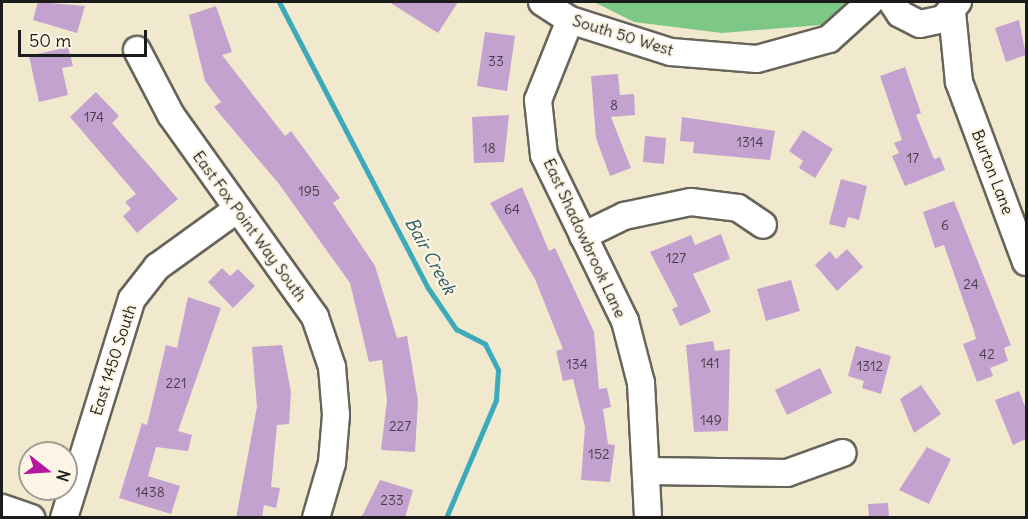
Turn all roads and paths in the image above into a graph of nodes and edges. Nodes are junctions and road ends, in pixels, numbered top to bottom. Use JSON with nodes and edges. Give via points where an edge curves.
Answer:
{"nodes":[{"id":1,"x":542,"y":2,"type":"edge"},
{"id":2,"x":870,"y":2,"type":"edge"},
{"id":3,"x":955,"y":7,"type":"edge"},
{"id":4,"x":907,"y":15,"type":"edge"},
{"id":5,"x":570,"y":20,"type":"junction"},
{"id":6,"x":846,"y":27,"type":"junction"},
{"id":7,"x":137,"y":50,"type":"dead end"},
{"id":8,"x":959,"y":82,"type":"junction"},
{"id":9,"x":236,"y":210,"type":"junction"},
{"id":10,"x":763,"y":225,"type":"dead end"},
{"id":11,"x":583,"y":236,"type":"junction"},
{"id":12,"x":1026,"y":262,"type":"edge"},
{"id":13,"x":843,"y":453,"type":"dead end"},
{"id":14,"x":649,"y":471,"type":"junction"},
{"id":15,"x":2,"y":508,"type":"edge"},
{"id":16,"x":31,"y":518,"type":"edge"},
{"id":17,"x":64,"y":518,"type":"edge"},
{"id":18,"x":316,"y":518,"type":"edge"},
{"id":19,"x":648,"y":518,"type":"edge"}],
"edges":[{"from":1,"to":5,"type":"street","name":"South 50 West"},
{"from":2,"to":6,"type":"street","name":"South 50 West"},
{"from":3,"to":4,"type":"street"},
{"from":3,"to":8,"type":"street","name":"Burton Lane"},
{"from":4,"to":6,"type":"street","name":"South 50 West","via":[[876,18]]},
{"from":4,"to":8,"type":"street","name":"Burton Lane"},
{"from":5,"to":6,"type":"street","name":"South 50 West","via":[[671,52],[757,58],[829,39]]},
{"from":5,"to":11,"type":"street","name":"East Shadowbrook Lane","via":[[538,100],[544,155]]},
{"from":7,"to":9,"type":"street","name":"East Fox Point Way South","via":[[171,115]]},
{"from":8,"to":12,"type":"street","name":"Burton Lane"},
{"from":9,"to":17,"type":"street","name":"East 1450 South","via":[[157,267],[132,299]]},
{"from":9,"to":18,"type":"street","name":"East Fox Point Way South","via":[[283,266],[315,317],[332,368],[332,463]]},
{"from":10,"to":11,"type":"street","via":[[738,208],[691,202],[624,216]]},
{"from":11,"to":14,"type":"street","name":"East Shadowbrook Lane","via":[[625,321],[641,383]]},
{"from":13,"to":14,"type":"street","via":[[787,473]]},
{"from":14,"to":19,"type":"street","name":"East Shadowbrook Lane"},
{"from":15,"to":16,"type":"street"}]}
